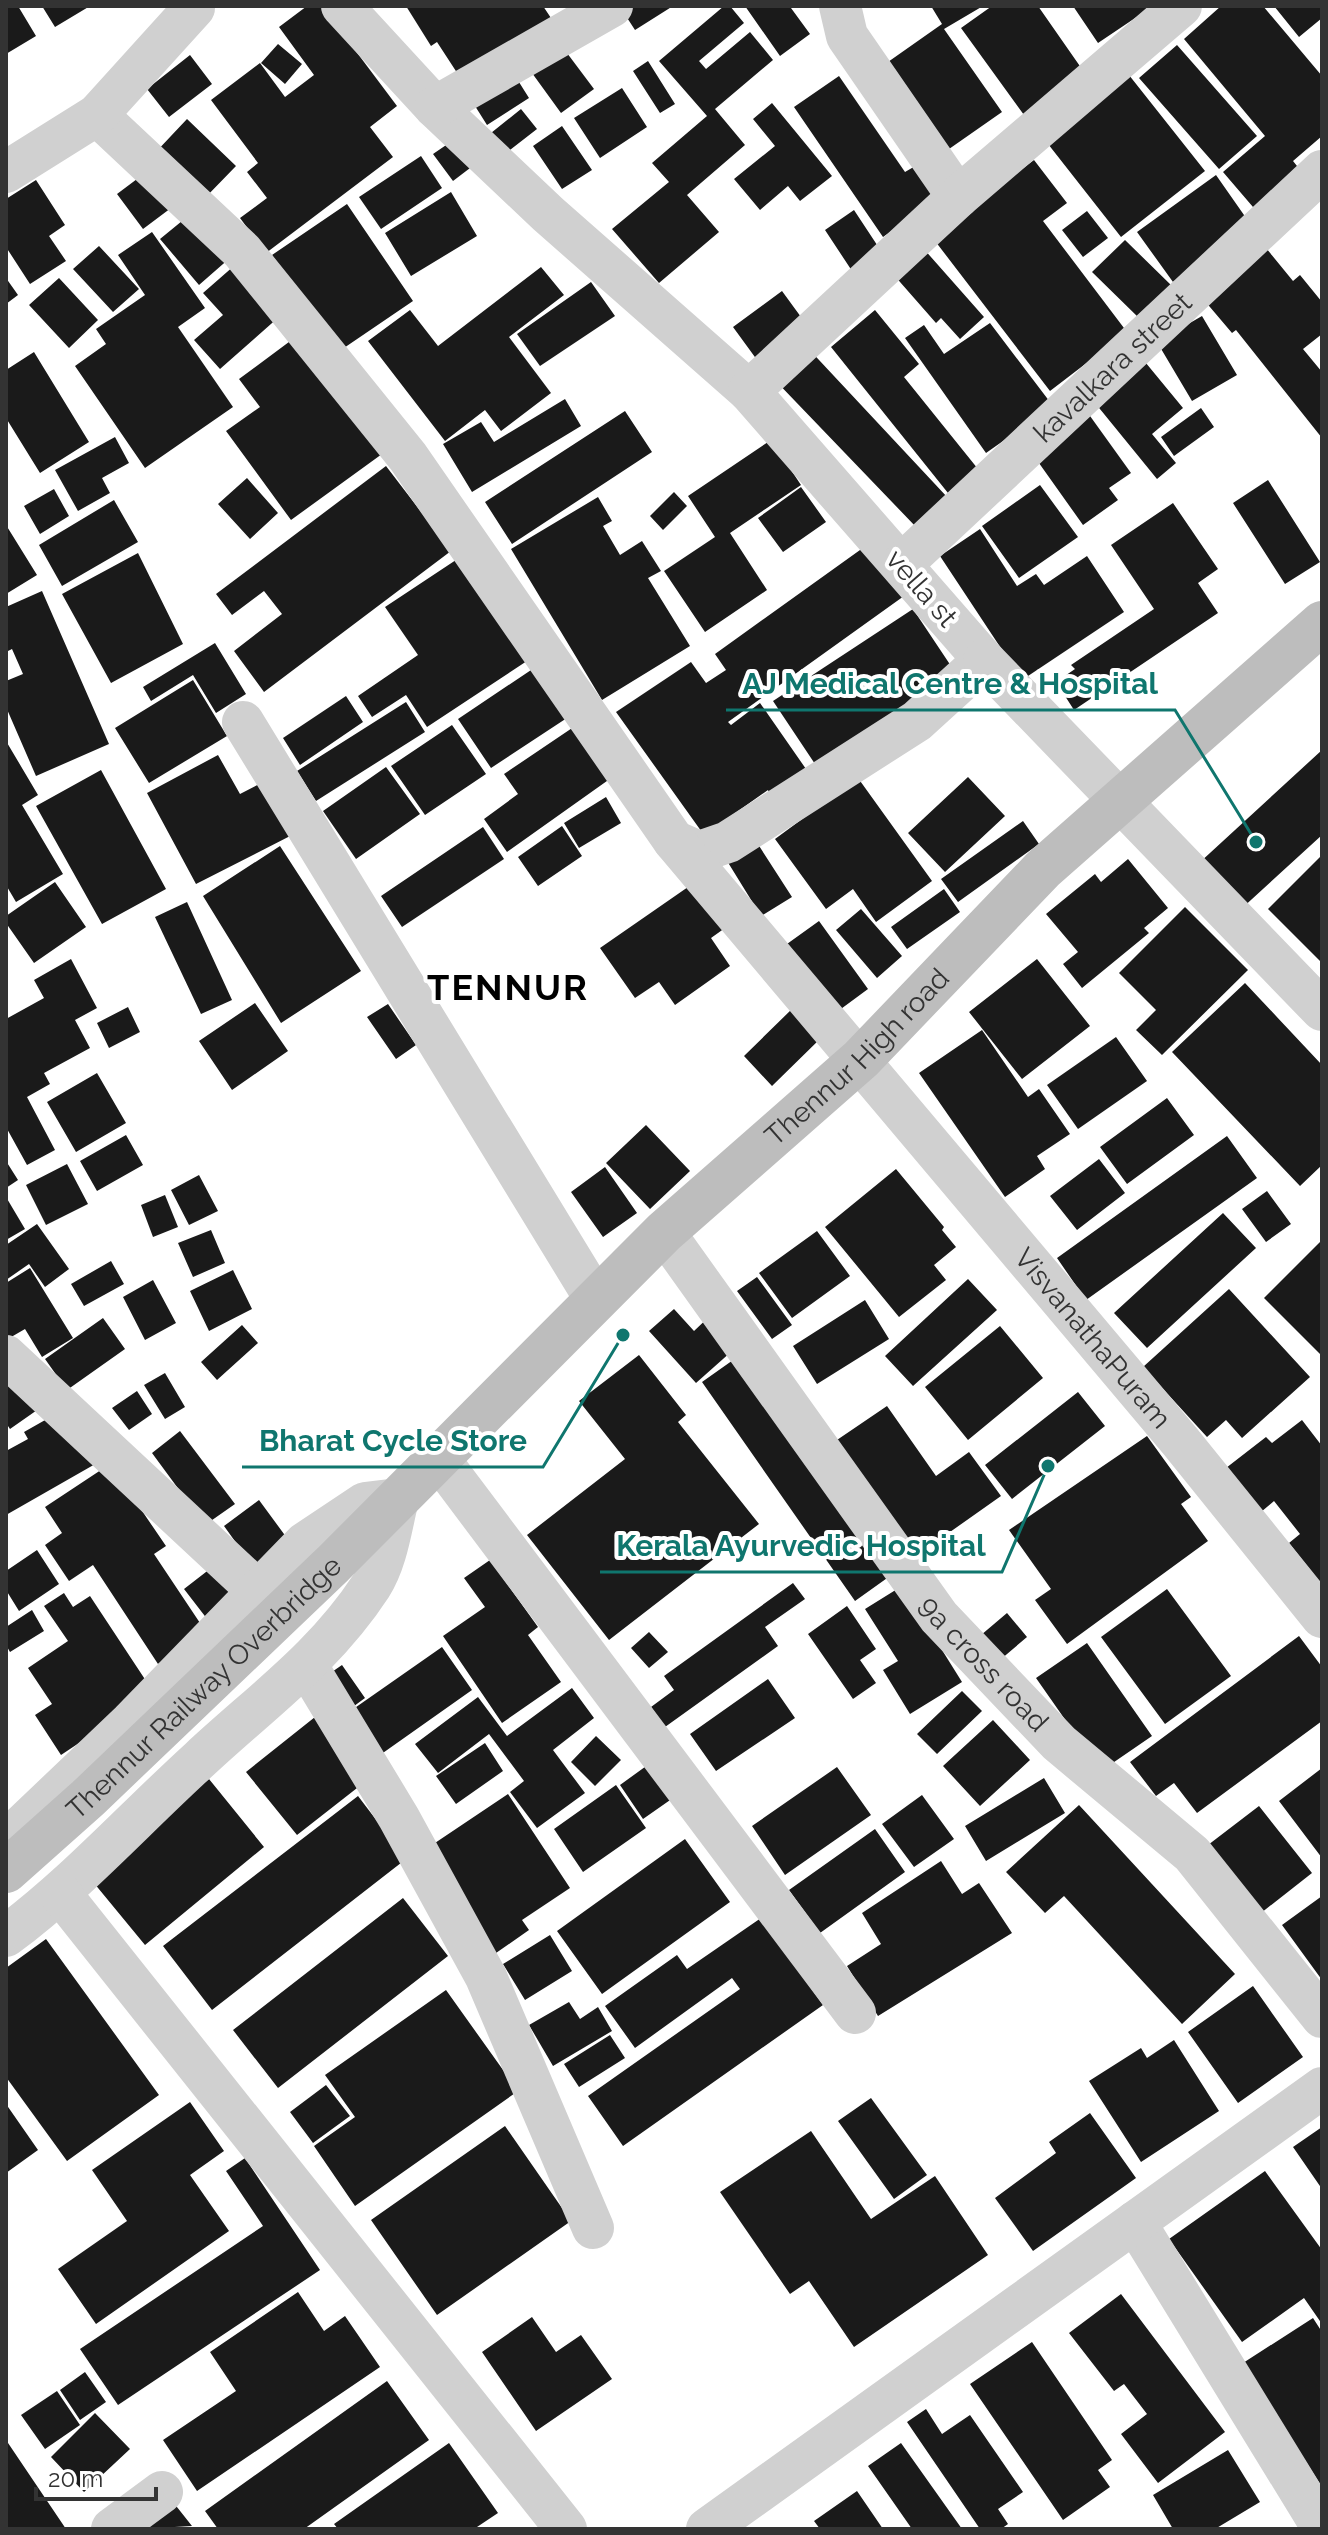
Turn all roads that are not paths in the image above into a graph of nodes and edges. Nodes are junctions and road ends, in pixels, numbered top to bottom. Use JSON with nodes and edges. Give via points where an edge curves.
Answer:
{"nodes":[{"id":1,"x":342,"y":6,"type":"edge"},
{"id":2,"x":612,"y":6,"type":"edge"},
{"id":3,"x":840,"y":6,"type":"edge"},
{"id":4,"x":1181,"y":6,"type":"edge"},
{"id":5,"x":193,"y":7,"type":"edge"},
{"id":6,"x":435,"y":107,"type":"junction"},
{"id":7,"x":97,"y":115,"type":"junction"},
{"id":8,"x":1322,"y":171,"type":"edge"},
{"id":9,"x":6,"y":172,"type":"edge"},
{"id":10,"x":958,"y":197,"type":"junction"},
{"id":11,"x":749,"y":391,"type":"junction"},
{"id":12,"x":902,"y":564,"type":"junction"},
{"id":13,"x":1322,"y":623,"type":"edge"},
{"id":14,"x":984,"y":660,"type":"junction"},
{"id":15,"x":243,"y":722,"type":"dead end"},
{"id":16,"x":1118,"y":803,"type":"junction"},
{"id":17,"x":674,"y":841,"type":"junction"},
{"id":18,"x":1322,"y":1010,"type":"edge"},
{"id":19,"x":861,"y":1059,"type":"junction"},
{"id":20,"x":664,"y":1232,"type":"junction"},
{"id":21,"x":596,"y":1300,"type":"junction"},
{"id":22,"x":6,"y":1356,"type":"edge"},
{"id":23,"x":439,"y":1459,"type":"junction"},
{"id":24,"x":398,"y":1499,"type":"junction"},
{"id":25,"x":258,"y":1591,"type":"junction"},
{"id":26,"x":1322,"y":1617,"type":"edge"},
{"id":27,"x":307,"y":1666,"type":"junction"},
{"id":28,"x":6,"y":1841,"type":"edge"},
{"id":29,"x":6,"y":1871,"type":"edge"},
{"id":30,"x":60,"y":1893,"type":"junction"},
{"id":31,"x":6,"y":1936,"type":"edge"},
{"id":32,"x":855,"y":2013,"type":"dead end"},
{"id":33,"x":1322,"y":2017,"type":"edge"},
{"id":34,"x":1322,"y":2088,"type":"edge"},
{"id":35,"x":1135,"y":2222,"type":"junction"},
{"id":36,"x":593,"y":2228,"type":"dead end"},
{"id":37,"x":162,"y":2492,"type":"dead end"},
{"id":38,"x":1322,"y":2527,"type":"edge"},
{"id":39,"x":112,"y":2529,"type":"edge"},
{"id":40,"x":566,"y":2529,"type":"edge"},
{"id":41,"x":707,"y":2529,"type":"edge"}],
"edges":[{"from":1,"to":6,"type":"street","name":"vella st"},
{"from":2,"to":6,"type":"street"},
{"from":3,"to":10,"type":"street","via":[[847,36]]},
{"from":4,"to":10,"type":"street"},
{"from":5,"to":7,"type":"street"},
{"from":6,"to":11,"type":"street","name":"vella st"},
{"from":7,"to":9,"type":"street"},
{"from":7,"to":17,"type":"street","via":[[242,251],[408,457]]},
{"from":8,"to":12,"type":"street","name":"kavalkara street"},
{"from":10,"to":11,"type":"street"},
{"from":11,"to":12,"type":"street","name":"vella st"},
{"from":12,"to":14,"type":"street","name":"vella st"},
{"from":13,"to":16,"type":"main road","name":"Thennur High road"},
{"from":14,"to":16,"type":"street","name":"vella st"},
{"from":14,"to":17,"type":"street","via":[[917,721],[728,842],[699,852]]},
{"from":15,"to":21,"type":"street"},
{"from":16,"to":18,"type":"street","name":"vella st"},
{"from":16,"to":19,"type":"main road","name":"Thennur High road","via":[[1043,869]]},
{"from":17,"to":19,"type":"street","name":"VisvanathaPuram"},
{"from":19,"to":20,"type":"main road","name":"Thennur High road"},
{"from":19,"to":26,"type":"street","name":"VisvanathaPuram"},
{"from":20,"to":21,"type":"main road","name":"Thennur High road"},
{"from":20,"to":33,"type":"street","name":"9a cross road","via":[[939,1617],[1059,1743],[1192,1854]]},
{"from":21,"to":23,"type":"main road","name":"Thennur High road"},
{"from":22,"to":25,"type":"street"},
{"from":23,"to":24,"type":"main road","name":"Thennur High road"},
{"from":23,"to":32,"type":"street"},
{"from":24,"to":25,"type":"street","via":[[365,1503],[339,1518],[305,1543]]},
{"from":24,"to":27,"type":"street","via":[[372,1585]]},
{"from":24,"to":29,"type":"main road","name":"Thennur Railway Overbridge"},
{"from":25,"to":28,"type":"street"},
{"from":27,"to":30,"type":"street","via":[[201,1757]]},
{"from":27,"to":36,"type":"street","via":[[486,1977]]},
{"from":30,"to":31,"type":"street"},
{"from":30,"to":40,"type":"street"},
{"from":34,"to":35,"type":"street"},
{"from":35,"to":38,"type":"street"},
{"from":35,"to":41,"type":"street"},
{"from":37,"to":39,"type":"street"}]}
